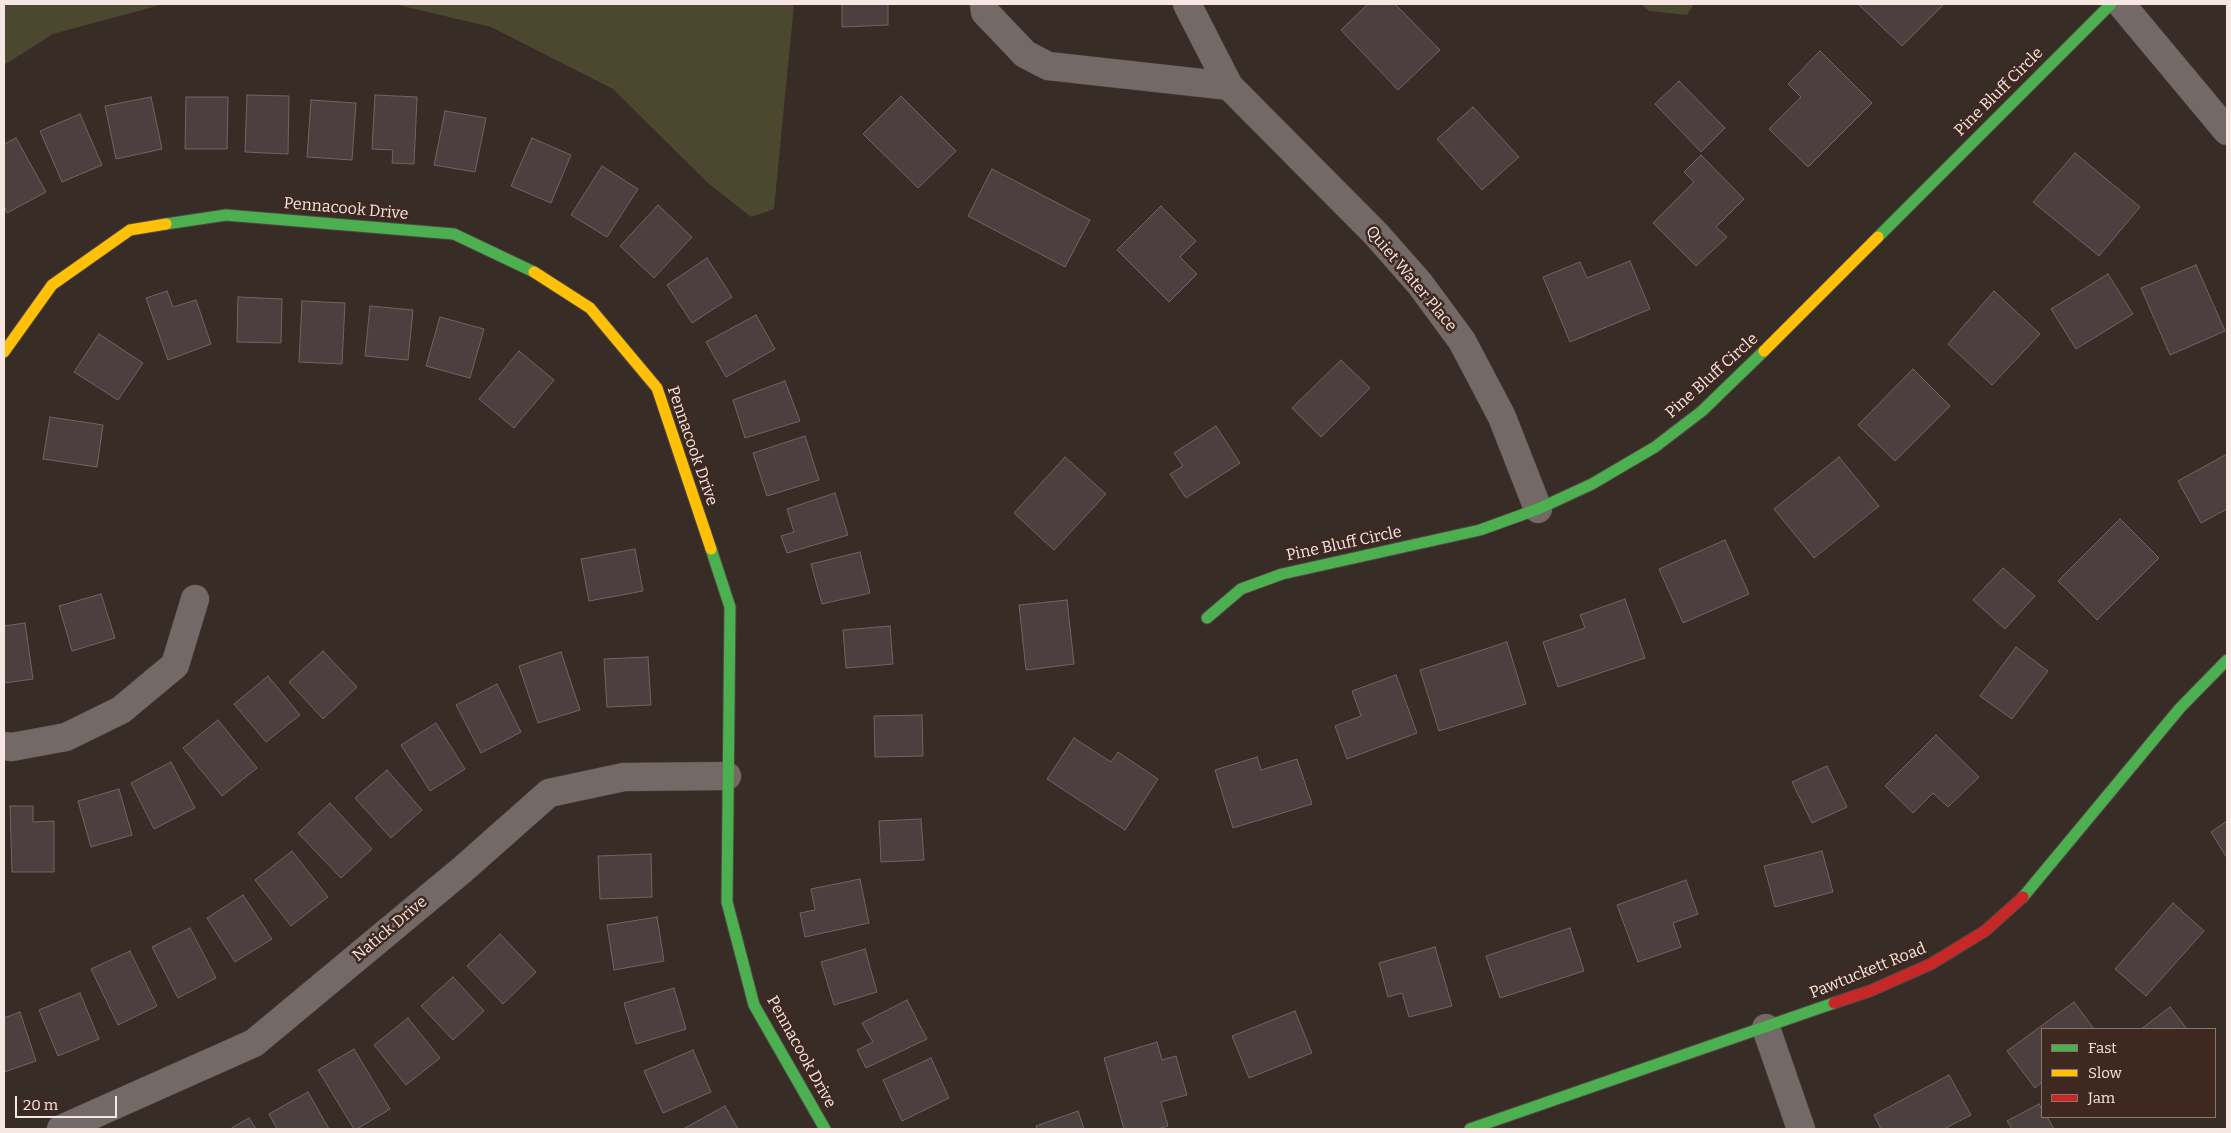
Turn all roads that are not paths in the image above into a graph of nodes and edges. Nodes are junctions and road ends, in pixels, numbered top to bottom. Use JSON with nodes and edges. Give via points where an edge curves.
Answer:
{"nodes":[{"id":1,"x":984,"y":4,"type":"edge"},
{"id":2,"x":1187,"y":4,"type":"edge"},
{"id":3,"x":2110,"y":4,"type":"edge"},
{"id":4,"x":2121,"y":4,"type":"edge"},
{"id":5,"x":1229,"y":86,"type":"junction"},
{"id":6,"x":2227,"y":131,"type":"edge"},
{"id":7,"x":4,"y":352,"type":"edge"},
{"id":8,"x":1538,"y":509,"type":"junction"},
{"id":9,"x":195,"y":599,"type":"dead end"},
{"id":10,"x":1207,"y":618,"type":"dead end"},
{"id":11,"x":2227,"y":660,"type":"edge"},
{"id":12,"x":4,"y":746,"type":"edge"},
{"id":13,"x":727,"y":776,"type":"junction"},
{"id":14,"x":1766,"y":1028,"type":"junction"},
{"id":15,"x":61,"y":1129,"type":"edge"},
{"id":16,"x":825,"y":1129,"type":"edge"},
{"id":17,"x":1470,"y":1129,"type":"edge"},
{"id":18,"x":1801,"y":1129,"type":"edge"}],
"edges":[{"from":1,"to":5,"type":"street","via":[[985,12],[1025,54],[1048,66]]},
{"from":2,"to":5,"type":"street","name":"Quiet Water Place"},
{"from":3,"to":8,"type":"street","name":"Pine Bluff Circle","via":[[1702,411],[1647,452],[1592,484]]},
{"from":4,"to":6,"type":"street"},
{"from":5,"to":8,"type":"street","name":"Quiet Water Place","via":[[1376,234],[1420,284],[1462,341],[1502,418]]},
{"from":7,"to":13,"type":"street","name":"Pennacook Drive","via":[[52,286],[130,230],[140,228],[226,215],[454,234],[523,264],[590,308],[657,388],[730,607]]},
{"from":8,"to":10,"type":"street","name":"Pine Bluff Circle","via":[[1480,530],[1282,574],[1241,589]]},
{"from":9,"to":12,"type":"street","via":[[175,665],[121,710],[66,737]]},
{"from":11,"to":14,"type":"street","name":"Pawtuckett Road","via":[[2180,708],[2032,889],[1986,931],[1931,964],[1879,988]]},
{"from":13,"to":15,"type":"street","name":"Natick Drive","via":[[624,777],[549,792],[462,870],[254,1043]]},
{"from":13,"to":16,"type":"street","name":"Pennacook Drive","via":[[727,902],[754,1005]]},
{"from":14,"to":17,"type":"street","name":"Pawtuckett Road"},
{"from":14,"to":18,"type":"street"}]}
